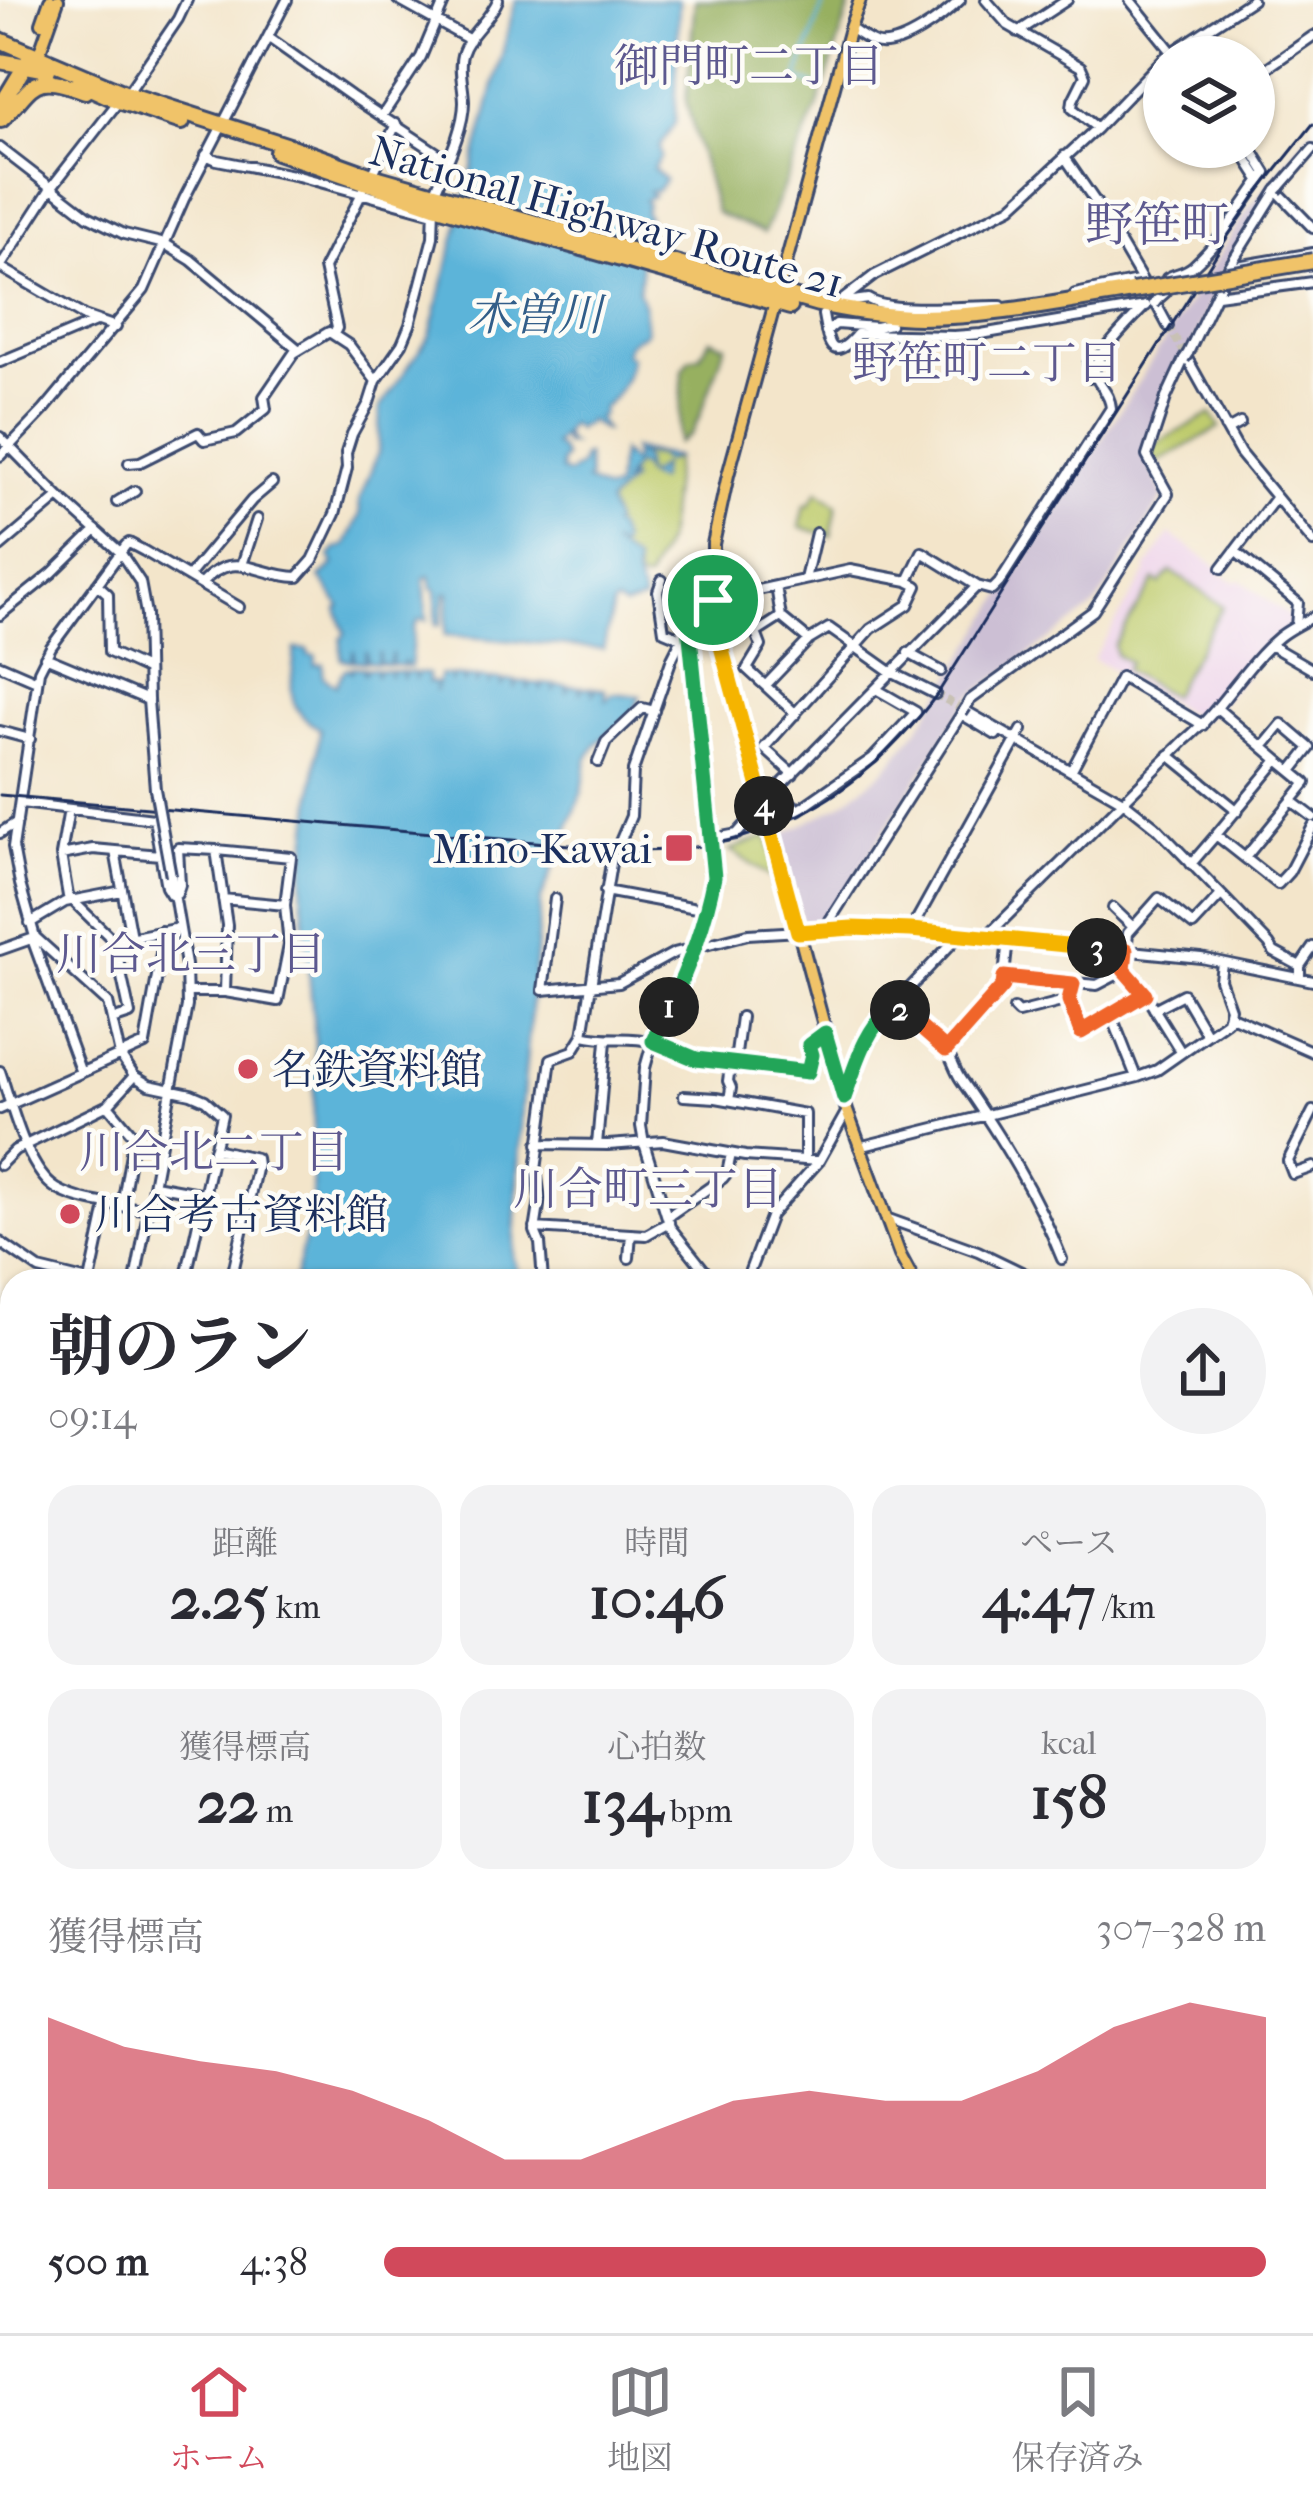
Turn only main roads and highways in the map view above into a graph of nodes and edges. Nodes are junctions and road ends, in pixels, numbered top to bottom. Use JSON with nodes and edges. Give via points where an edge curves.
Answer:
{"nodes":[{"id":1,"x":54,"y":0,"type":"edge"},
{"id":2,"x":860,"y":0,"type":"edge"},
{"id":3,"x":0,"y":40,"type":"edge"},
{"id":4,"x":3,"y":61,"type":"edge"},
{"id":5,"x":33,"y":61,"type":"junction"},
{"id":6,"x":96,"y":92,"type":"junction"},
{"id":7,"x":123,"y":97,"type":"junction"},
{"id":8,"x":0,"y":102,"type":"edge"},
{"id":9,"x":1,"y":120,"type":"edge"},
{"id":10,"x":1313,"y":260,"type":"edge"},
{"id":11,"x":1134,"y":288,"type":"junction"},
{"id":12,"x":776,"y":298,"type":"junction"},
{"id":13,"x":821,"y":310,"type":"junction"},
{"id":14,"x":908,"y":1269,"type":"edge"}],
"edges":[{"from":1,"to":5,"type":"main road"},
{"from":2,"to":12,"type":"main road"},
{"from":3,"to":5,"type":"highway"},
{"from":4,"to":5,"type":"highway"},
{"from":4,"to":8,"type":"highway","via":[[14,72]]},
{"from":5,"to":6,"type":"highway","name":"National Highway Route 21"},
{"from":5,"to":7,"type":"highway","name":"National Highway Route 21"},
{"from":5,"to":8,"type":"highway"},
{"from":5,"to":9,"type":"highway"},
{"from":6,"to":7,"type":"highway","name":"National Highway Route 21"},
{"from":6,"to":9,"type":"highway","via":[[41,81]]},
{"from":7,"to":12,"type":"highway","name":"National Highway Route 21","via":[[367,185]]},
{"from":10,"to":11,"type":"highway","name":"National Highway Route 21","bridge":true},
{"from":11,"to":13,"type":"highway","name":"National Highway Route 21","via":[[981,314]]},
{"from":11,"to":13,"type":"highway","name":"National Highway Route 21","via":[[941,324]]},
{"from":12,"to":13,"type":"highway","name":"National Highway Route 21"},
{"from":12,"to":14,"type":"main road","via":[[718,516],[713,600],[825,1033]]}]}
